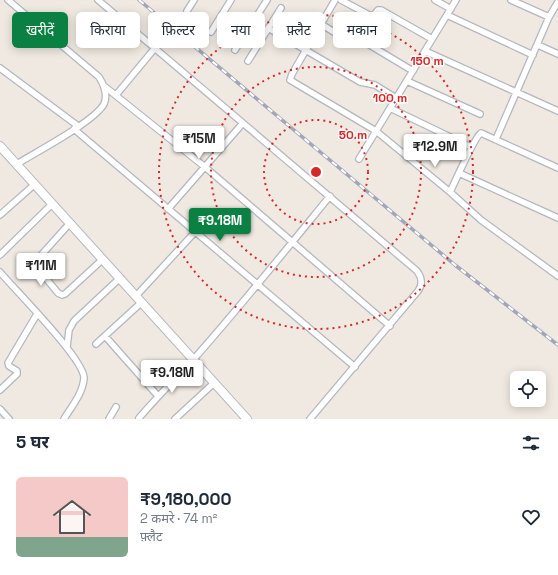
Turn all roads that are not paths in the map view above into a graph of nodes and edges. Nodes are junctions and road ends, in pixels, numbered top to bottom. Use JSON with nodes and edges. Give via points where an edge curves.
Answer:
{"nodes":[{"id":1,"x":98,"y":0,"type":"edge"},
{"id":2,"x":194,"y":0,"type":"edge"},
{"id":3,"x":231,"y":0,"type":"edge"},
{"id":4,"x":267,"y":0,"type":"edge"},
{"id":5,"x":335,"y":0,"type":"edge"},
{"id":6,"x":341,"y":0,"type":"edge"},
{"id":7,"x":435,"y":0,"type":"edge"},
{"id":8,"x":456,"y":0,"type":"edge"},
{"id":9,"x":510,"y":0,"type":"edge"},
{"id":10,"x":9,"y":1,"type":"edge"},
{"id":11,"x":558,"y":2,"type":"edge"},
{"id":12,"x":281,"y":8,"type":"dead end"},
{"id":13,"x":451,"y":9,"type":"junction"},
{"id":14,"x":187,"y":11,"type":"dead end"},
{"id":15,"x":447,"y":15,"type":"junction"},
{"id":16,"x":325,"y":17,"type":"edge"},
{"id":17,"x":549,"y":17,"type":"junction"},
{"id":18,"x":325,"y":26,"type":"edge"},
{"id":19,"x":268,"y":28,"type":"junction"},
{"id":20,"x":212,"y":32,"type":"dead end"},
{"id":21,"x":432,"y":39,"type":"junction"},
{"id":22,"x":148,"y":42,"type":"edge"},
{"id":23,"x":538,"y":45,"type":"junction"},
{"id":24,"x":155,"y":48,"type":"joint"},
{"id":25,"x":307,"y":48,"type":"edge"},
{"id":26,"x":235,"y":50,"type":"dead end"},
{"id":27,"x":305,"y":51,"type":"junction"},
{"id":28,"x":425,"y":51,"type":"junction"},
{"id":29,"x":558,"y":54,"type":"edge"},
{"id":30,"x":533,"y":55,"type":"junction"},
{"id":31,"x":248,"y":61,"type":"dead end"},
{"id":32,"x":0,"y":68,"type":"edge"},
{"id":33,"x":413,"y":71,"type":"junction"},
{"id":34,"x":407,"y":81,"type":"junction"},
{"id":35,"x":104,"y":86,"type":"junction"},
{"id":36,"x":516,"y":92,"type":"junction"},
{"id":37,"x":116,"y":95,"type":"junction"},
{"id":38,"x":396,"y":98,"type":"junction"},
{"id":39,"x":390,"y":108,"type":"junction"},
{"id":40,"x":558,"y":111,"type":"edge"},
{"id":41,"x":480,"y":114,"type":"dead end"},
{"id":42,"x":243,"y":123,"type":"junction"},
{"id":43,"x":76,"y":128,"type":"junction"},
{"id":44,"x":376,"y":132,"type":"junction"},
{"id":45,"x":496,"y":140,"type":"junction"},
{"id":46,"x":471,"y":147,"type":"junction"},
{"id":47,"x":1,"y":149,"type":"edge"},
{"id":48,"x":359,"y":159,"type":"dead end"},
{"id":49,"x":16,"y":164,"type":"junction"},
{"id":50,"x":204,"y":167,"type":"junction"},
{"id":51,"x":558,"y":168,"type":"edge"},
{"id":52,"x":460,"y":173,"type":"junction"},
{"id":53,"x":35,"y":184,"type":"junction"},
{"id":54,"x":450,"y":192,"type":"junction"},
{"id":55,"x":330,"y":196,"type":"junction"},
{"id":56,"x":52,"y":204,"type":"junction"},
{"id":57,"x":168,"y":209,"type":"junction"},
{"id":58,"x":0,"y":215,"type":"edge"},
{"id":59,"x":558,"y":218,"type":"edge"},
{"id":60,"x":70,"y":223,"type":"junction"},
{"id":61,"x":195,"y":232,"type":"junction"},
{"id":62,"x":292,"y":242,"type":"junction"},
{"id":63,"x":0,"y":255,"type":"edge"},
{"id":64,"x":103,"y":259,"type":"junction"},
{"id":65,"x":0,"y":273,"type":"edge"},
{"id":66,"x":558,"y":276,"type":"edge"},
{"id":67,"x":120,"y":278,"type":"junction"},
{"id":68,"x":257,"y":284,"type":"junction"},
{"id":69,"x":136,"y":296,"type":"junction"},
{"id":70,"x":142,"y":302,"type":"junction"},
{"id":71,"x":37,"y":314,"type":"junction"},
{"id":72,"x":390,"y":326,"type":"junction"},
{"id":73,"x":105,"y":336,"type":"junction"},
{"id":74,"x":96,"y":344,"type":"dead end"},
{"id":75,"x":67,"y":347,"type":"junction"},
{"id":76,"x":192,"y":360,"type":"junction"},
{"id":77,"x":355,"y":367,"type":"junction"},
{"id":78,"x":214,"y":383,"type":"junction"},
{"id":79,"x":0,"y":390,"type":"edge"},
{"id":80,"x":158,"y":396,"type":"junction"},
{"id":81,"x":116,"y":407,"type":"dead end"},
{"id":82,"x":0,"y":409,"type":"edge"},
{"id":83,"x":67,"y":418,"type":"edge"},
{"id":84,"x":139,"y":418,"type":"dead end"},
{"id":85,"x":9,"y":419,"type":"edge"},
{"id":86,"x":109,"y":419,"type":"edge"},
{"id":87,"x":175,"y":419,"type":"edge"},
{"id":88,"x":246,"y":419,"type":"edge"},
{"id":89,"x":310,"y":419,"type":"edge"}],
"edges":[{"from":1,"to":22,"type":"street"},
{"from":2,"to":14,"type":"street"},
{"from":3,"to":20,"type":"street"},
{"from":4,"to":26,"type":"street"},
{"from":5,"to":16,"type":"street"},
{"from":6,"to":21,"type":"street","via":[[371,16],[381,10]]},
{"from":7,"to":13,"type":"street"},
{"from":8,"to":13,"type":"street"},
{"from":9,"to":17,"type":"street"},
{"from":10,"to":35,"type":"street","via":[[99,77]]},
{"from":11,"to":17,"type":"street"},
{"from":12,"to":19,"type":"street"},
{"from":13,"to":15,"type":"street"},
{"from":15,"to":21,"type":"street"},
{"from":15,"to":30,"type":"street"},
{"from":17,"to":23,"type":"street"},
{"from":18,"to":33,"type":"street","via":[[353,44],[363,41]]},
{"from":19,"to":27,"type":"street"},
{"from":19,"to":31,"type":"street"},
{"from":21,"to":28,"type":"street"},
{"from":23,"to":29,"type":"street"},
{"from":23,"to":30,"type":"street"},
{"from":24,"to":37,"type":"street"},
{"from":24,"to":42,"type":"street"},
{"from":25,"to":27,"type":"street"},
{"from":27,"to":38,"type":"street","via":[[360,82],[372,83]]},
{"from":27,"to":44,"type":"street","via":[[290,80]]},
{"from":28,"to":33,"type":"street"},
{"from":28,"to":36,"type":"street"},
{"from":30,"to":36,"type":"street"},
{"from":32,"to":43,"type":"street"},
{"from":33,"to":34,"type":"street"},
{"from":34,"to":38,"type":"street"},
{"from":34,"to":41,"type":"street"},
{"from":35,"to":37,"type":"street"},
{"from":35,"to":43,"type":"street","via":[[104,104]]},
{"from":36,"to":40,"type":"street"},
{"from":36,"to":45,"type":"street"},
{"from":37,"to":50,"type":"street"},
{"from":38,"to":39,"type":"street"},
{"from":39,"to":44,"type":"street"},
{"from":39,"to":46,"type":"street"},
{"from":42,"to":50,"type":"street"},
{"from":42,"to":55,"type":"street"},
{"from":43,"to":49,"type":"street"},
{"from":43,"to":57,"type":"street"},
{"from":44,"to":48,"type":"street"},
{"from":44,"to":54,"type":"street"},
{"from":45,"to":46,"type":"street","via":[[481,133]]},
{"from":45,"to":51,"type":"street"},
{"from":46,"to":52,"type":"street"},
{"from":47,"to":49,"type":"street"},
{"from":49,"to":53,"type":"street"},
{"from":50,"to":57,"type":"street"},
{"from":50,"to":62,"type":"street"},
{"from":52,"to":54,"type":"street"},
{"from":52,"to":59,"type":"street"},
{"from":53,"to":56,"type":"street"},
{"from":53,"to":58,"type":"street"},
{"from":54,"to":66,"type":"street","via":[[481,220]]},
{"from":55,"to":62,"type":"street"},
{"from":55,"to":72,"type":"street","via":[[418,271],[422,286]]},
{"from":56,"to":60,"type":"street"},
{"from":56,"to":63,"type":"street"},
{"from":57,"to":61,"type":"street"},
{"from":60,"to":64,"type":"street"},
{"from":60,"to":64,"type":"street","via":[[35,262],[58,293],[65,294]]},
{"from":61,"to":68,"type":"street"},
{"from":61,"to":69,"type":"street"},
{"from":62,"to":68,"type":"street"},
{"from":62,"to":72,"type":"street"},
{"from":64,"to":67,"type":"street"},
{"from":65,"to":71,"type":"street"},
{"from":67,"to":69,"type":"street"},
{"from":67,"to":75,"type":"street","via":[[74,321],[69,330]]},
{"from":68,"to":76,"type":"street"},
{"from":68,"to":77,"type":"street"},
{"from":69,"to":70,"type":"street"},
{"from":70,"to":73,"type":"street"},
{"from":70,"to":76,"type":"street"},
{"from":71,"to":75,"type":"street"},
{"from":71,"to":79,"type":"street","via":[[8,363],[17,374]]},
{"from":72,"to":77,"type":"street"},
{"from":73,"to":74,"type":"street"},
{"from":73,"to":80,"type":"street"},
{"from":75,"to":83,"type":"street","via":[[84,376],[83,388]]},
{"from":76,"to":78,"type":"street"},
{"from":76,"to":80,"type":"street"},
{"from":77,"to":89,"type":"street"},
{"from":78,"to":87,"type":"street"},
{"from":78,"to":88,"type":"street"},
{"from":80,"to":84,"type":"street"},
{"from":81,"to":86,"type":"street"},
{"from":82,"to":85,"type":"street"}]}
